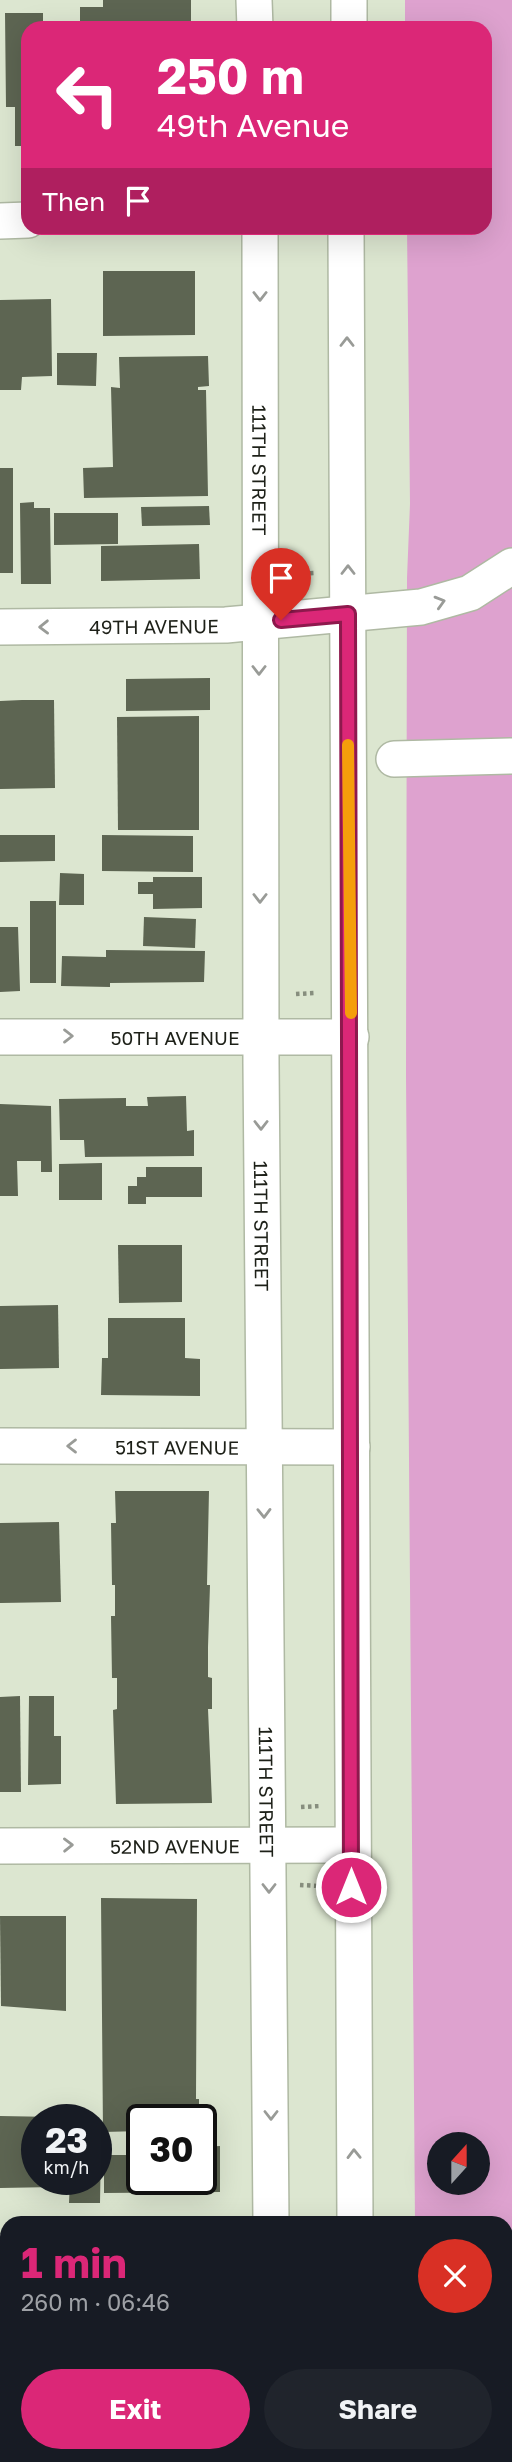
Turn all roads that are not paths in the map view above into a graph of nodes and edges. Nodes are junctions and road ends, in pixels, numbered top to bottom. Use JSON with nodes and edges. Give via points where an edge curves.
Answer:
{"nodes":[{"id":1,"x":254,"y":0,"type":"edge"},
{"id":2,"x":349,"y":0,"type":"edge"},
{"id":3,"x":255,"y":21,"type":"edge"},
{"id":4,"x":349,"y":21,"type":"edge"},
{"id":5,"x":21,"y":220,"type":"edge"},
{"id":6,"x":0,"y":221,"type":"edge"},
{"id":7,"x":260,"y":235,"type":"edge"},
{"id":8,"x":346,"y":235,"type":"edge"},
{"id":9,"x":512,"y":566,"type":"edge"},
{"id":10,"x":348,"y":614,"type":"junction"},
{"id":11,"x":259,"y":622,"type":"junction"},
{"id":12,"x":0,"y":628,"type":"edge"},
{"id":13,"x":512,"y":756,"type":"edge"},
{"id":14,"x":394,"y":759,"type":"dead end"},
{"id":15,"x":261,"y":1035,"type":"junction"},
{"id":16,"x":0,"y":1037,"type":"edge"},
{"id":17,"x":351,"y":1037,"type":"junction"},
{"id":18,"x":263,"y":1445,"type":"junction"},
{"id":19,"x":0,"y":1446,"type":"edge"},
{"id":20,"x":352,"y":1447,"type":"junction"},
{"id":21,"x":269,"y":1843,"type":"junction"},
{"id":22,"x":351,"y":1845,"type":"junction"},
{"id":23,"x":0,"y":1846,"type":"edge"},
{"id":24,"x":271,"y":2182,"type":"junction"},
{"id":25,"x":271,"y":2216,"type":"edge"},
{"id":26,"x":285,"y":2216,"type":"edge"},
{"id":27,"x":355,"y":2216,"type":"edge"}],
"edges":[{"from":1,"to":3,"type":"street"},
{"from":2,"to":4,"type":"street"},
{"from":5,"to":6,"type":"street"},
{"from":7,"to":11,"type":"street","name":"111TH STREET","one_way":true},
{"from":10,"to":8,"type":"street","one_way":true},
{"from":10,"to":9,"type":"street","name":"49TH AVENUE","one_way":true,"via":[[421,607],[458,597]]},
{"from":10,"to":11,"type":"street","name":"49TH AVENUE"},
{"from":10,"to":17,"type":"street"},
{"from":11,"to":12,"type":"street","name":"49TH AVENUE","one_way":true},
{"from":11,"to":15,"type":"street","name":"111TH STREET","one_way":true},
{"from":13,"to":14,"type":"street"},
{"from":16,"to":15,"type":"street","name":"50TH AVENUE","one_way":true},
{"from":15,"to":17,"type":"street","name":"50TH AVENUE"},
{"from":15,"to":18,"type":"street","name":"111TH STREET","one_way":true},
{"from":17,"to":20,"type":"street"},
{"from":18,"to":19,"type":"street","name":"51ST AVENUE","one_way":true},
{"from":18,"to":20,"type":"street","name":"51ST AVENUE"},
{"from":18,"to":21,"type":"street","name":"111TH STREET","one_way":true},
{"from":20,"to":22,"type":"street"},
{"from":21,"to":22,"type":"street","name":"52ND AVENUE"},
{"from":23,"to":21,"type":"street","name":"52ND AVENUE","one_way":true},
{"from":21,"to":24,"type":"street","name":"111TH STREET","one_way":true},
{"from":27,"to":22,"type":"street","one_way":true},
{"from":24,"to":25,"type":"street","name":"111TH STREET"},
{"from":24,"to":26,"type":"street"}]}
